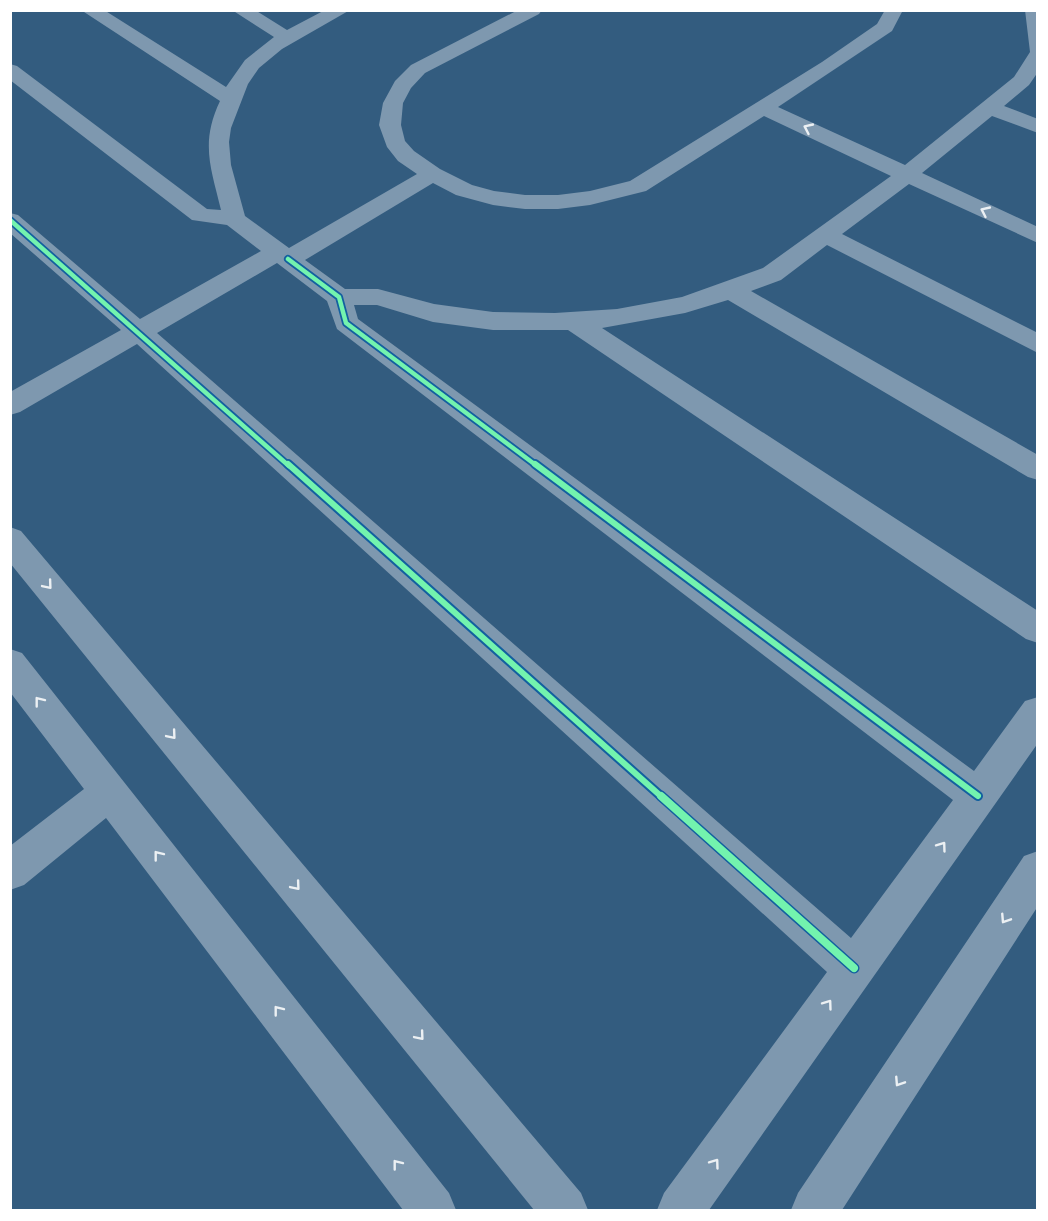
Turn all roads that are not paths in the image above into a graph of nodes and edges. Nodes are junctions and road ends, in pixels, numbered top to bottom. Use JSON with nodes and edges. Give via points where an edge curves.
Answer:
{"nodes":[{"id":1,"x":90,"y":10,"type":"edge"},
{"id":2,"x":241,"y":10,"type":"edge"},
{"id":3,"x":341,"y":10,"type":"edge"},
{"id":4,"x":533,"y":10,"type":"edge"},
{"id":5,"x":894,"y":10,"type":"edge"},
{"id":6,"x":1034,"y":10,"type":"edge"},
{"id":7,"x":288,"y":38,"type":"junction"},
{"id":8,"x":1037,"y":56,"type":"edge"},
{"id":9,"x":10,"y":70,"type":"edge"},
{"id":10,"x":231,"y":99,"type":"junction"},
{"id":11,"x":773,"y":102,"type":"junction"},
{"id":12,"x":991,"y":108,"type":"junction"},
{"id":13,"x":1038,"y":127,"type":"edge"},
{"id":14,"x":915,"y":168,"type":"junction"},
{"id":15,"x":432,"y":174,"type":"junction"},
{"id":16,"x":986,"y":189,"type":"dead end"},
{"id":17,"x":234,"y":219,"type":"junction"},
{"id":18,"x":10,"y":220,"type":"edge"},
{"id":19,"x":825,"y":235,"type":"junction"},
{"id":20,"x":1038,"y":236,"type":"edge"},
{"id":21,"x":283,"y":256,"type":"junction"},
{"id":22,"x":730,"y":290,"type":"junction"},
{"id":23,"x":339,"y":297,"type":"junction"},
{"id":24,"x":573,"y":321,"type":"junction"},
{"id":25,"x":139,"y":332,"type":"junction"},
{"id":26,"x":1038,"y":344,"type":"edge"},
{"id":27,"x":10,"y":405,"type":"edge"},
{"id":28,"x":1038,"y":469,"type":"edge"},
{"id":29,"x":10,"y":540,"type":"edge"},
{"id":30,"x":1038,"y":629,"type":"edge"},
{"id":31,"x":11,"y":666,"type":"edge"},
{"id":32,"x":1038,"y":713,"type":"edge"},
{"id":33,"x":110,"y":792,"type":"junction"},
{"id":34,"x":978,"y":796,"type":"junction"},
{"id":35,"x":1038,"y":870,"type":"edge"},
{"id":36,"x":10,"y":871,"type":"edge"},
{"id":37,"x":854,"y":968,"type":"junction"},
{"id":38,"x":432,"y":1210,"type":"edge"},
{"id":39,"x":564,"y":1210,"type":"edge"},
{"id":40,"x":681,"y":1210,"type":"edge"},
{"id":41,"x":814,"y":1210,"type":"edge"}],
"edges":[{"from":1,"to":10,"type":"street"},
{"from":2,"to":7,"type":"street"},
{"from":3,"to":7,"type":"street"},
{"from":4,"to":15,"type":"street","via":[[418,69],[402,85],[393,104],[390,125],[394,142]]},
{"from":5,"to":11,"type":"street","via":[[885,27]]},
{"from":6,"to":8,"type":"street"},
{"from":7,"to":10,"type":"street","via":[[261,55],[242,76]]},
{"from":8,"to":12,"type":"street","via":[[1022,81]]},
{"from":9,"to":17,"type":"street","via":[[200,215]]},
{"from":10,"to":17,"type":"street","via":[[218,137],[219,160]]},
{"from":11,"to":14,"type":"street"},
{"from":11,"to":15,"type":"street","via":[[638,186],[590,198],[558,202],[493,198],[464,190]]},
{"from":12,"to":13,"type":"street"},
{"from":12,"to":14,"type":"street"},
{"from":14,"to":16,"type":"street"},
{"from":14,"to":19,"type":"street"},
{"from":20,"to":14,"type":"street","one_way":true},
{"from":15,"to":21,"type":"street"},
{"from":17,"to":21,"type":"street"},
{"from":18,"to":25,"type":"street"},
{"from":19,"to":22,"type":"street","via":[[772,274]]},
{"from":19,"to":26,"type":"street"},
{"from":21,"to":23,"type":"street"},
{"from":21,"to":25,"type":"street"},
{"from":22,"to":24,"type":"street","via":[[673,307],[617,318]]},
{"from":22,"to":28,"type":"street"},
{"from":23,"to":24,"type":"street","via":[[378,297],[433,313],[493,321]]},
{"from":23,"to":34,"type":"street","via":[[346,323]]},
{"from":24,"to":30,"type":"street"},
{"from":25,"to":27,"type":"street"},
{"from":25,"to":37,"type":"street"},
{"from":29,"to":39,"type":"street","one_way":true},
{"from":33,"to":31,"type":"street","one_way":true},
{"from":32,"to":34,"type":"street"},
{"from":33,"to":36,"type":"street"},
{"from":38,"to":33,"type":"street","one_way":true},
{"from":37,"to":34,"type":"street","one_way":true},
{"from":35,"to":41,"type":"street","one_way":true},
{"from":40,"to":37,"type":"street","one_way":true}]}
